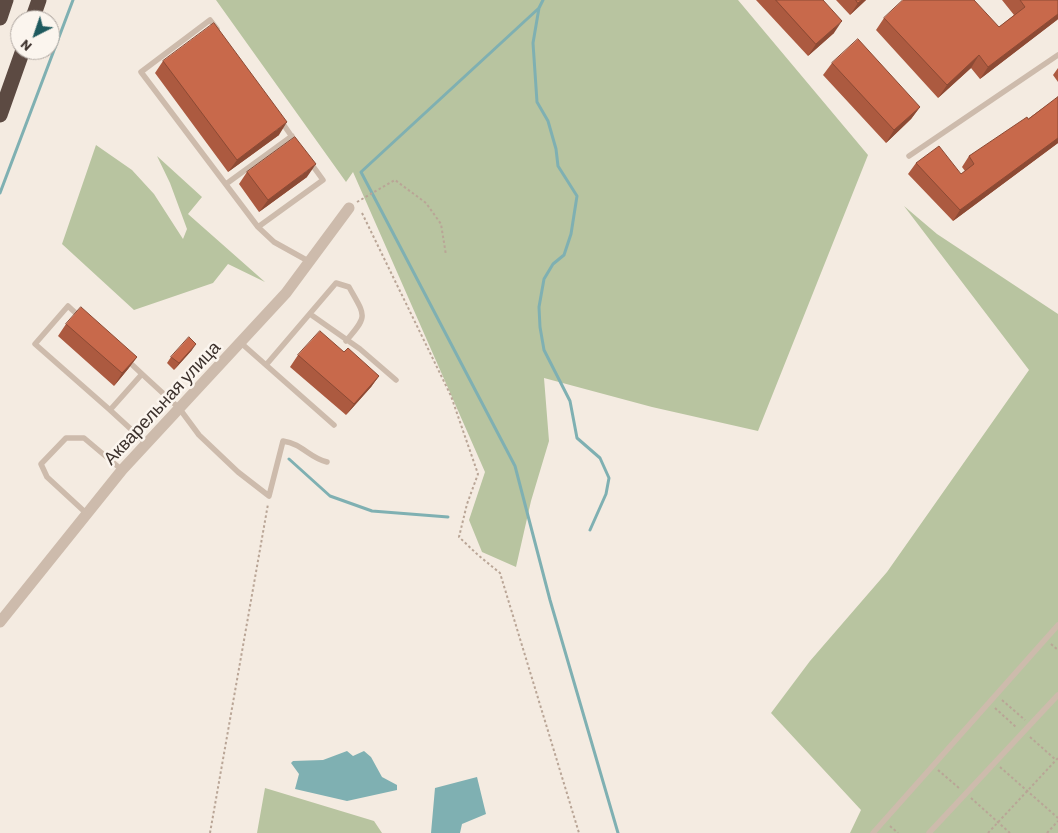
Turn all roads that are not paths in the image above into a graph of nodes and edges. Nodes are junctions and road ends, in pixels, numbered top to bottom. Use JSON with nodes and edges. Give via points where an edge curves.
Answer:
{"nodes":[{"id":1,"x":6,"y":0,"type":"edge"},
{"id":2,"x":0,"y":18,"type":"edge"},
{"id":3,"x":221,"y":35,"type":"edge"},
{"id":4,"x":1058,"y":54,"type":"edge"},
{"id":5,"x":19,"y":60,"type":"edge"},
{"id":6,"x":276,"y":113,"type":"edge"},
{"id":7,"x":0,"y":115,"type":"edge"},
{"id":8,"x":292,"y":136,"type":"junction"},
{"id":9,"x":302,"y":150,"type":"edge"},
{"id":10,"x":909,"y":156,"type":"dead end"},
{"id":11,"x":307,"y":158,"type":"edge"},
{"id":12,"x":226,"y":184,"type":"junction"},
{"id":13,"x":349,"y":208,"type":"road end"},
{"id":14,"x":258,"y":227,"type":"junction"},
{"id":15,"x":310,"y":262,"type":"junction"},
{"id":16,"x":310,"y":314,"type":"junction"},
{"id":17,"x":88,"y":324,"type":"edge"},
{"id":18,"x":346,"y":341,"type":"junction"},
{"id":19,"x":241,"y":343,"type":"junction"},
{"id":20,"x":122,"y":355,"type":"edge"},
{"id":21,"x":266,"y":365,"type":"junction"},
{"id":22,"x":142,"y":374,"type":"junction"},
{"id":23,"x":396,"y":380,"type":"dead end"},
{"id":24,"x":179,"y":408,"type":"junction"},
{"id":25,"x":110,"y":410,"type":"junction"},
{"id":26,"x":334,"y":425,"type":"dead end"},
{"id":27,"x":146,"y":443,"type":"junction"},
{"id":28,"x":327,"y":462,"type":"dead end"},
{"id":29,"x":122,"y":470,"type":"junction"},
{"id":30,"x":86,"y":513,"type":"junction"},
{"id":31,"x":0,"y":622,"type":"edge"},
{"id":32,"x":1058,"y":625,"type":"edge"},
{"id":33,"x":1058,"y":695,"type":"edge"},
{"id":34,"x":873,"y":833,"type":"edge"},
{"id":35,"x":930,"y":833,"type":"edge"}],
"edges":[{"from":1,"to":2,"type":"highway"},
{"from":3,"to":12,"type":"lane","via":[[210,20],[141,72]]},
{"from":4,"to":10,"type":"lane"},
{"from":5,"to":7,"type":"highway"},
{"from":6,"to":8,"type":"lane"},
{"from":8,"to":9,"type":"lane"},
{"from":8,"to":12,"type":"lane"},
{"from":11,"to":14,"type":"lane","via":[[323,180]]},
{"from":12,"to":14,"type":"lane"},
{"from":13,"to":15,"type":"street","name":"Акварельная улица"},
{"from":14,"to":15,"type":"lane","via":[[274,242]]},
{"from":15,"to":19,"type":"street","name":"Акварельная улица"},
{"from":16,"to":18,"type":"lane"},
{"from":16,"to":18,"type":"lane","via":[[336,283],[349,287],[363,313],[361,324]]},
{"from":16,"to":21,"type":"lane"},
{"from":17,"to":25,"type":"lane","via":[[68,306],[36,344]]},
{"from":18,"to":23,"type":"lane"},
{"from":19,"to":21,"type":"lane"},
{"from":19,"to":24,"type":"street","name":"Акварельная улица"},
{"from":20,"to":22,"type":"lane"},
{"from":21,"to":26,"type":"lane"},
{"from":22,"to":24,"type":"lane"},
{"from":22,"to":25,"type":"lane"},
{"from":24,"to":27,"type":"street","name":"Акварельная улица"},
{"from":24,"to":28,"type":"lane","via":[[199,435],[269,496],[283,441],[297,443],[314,459]]},
{"from":25,"to":27,"type":"lane"},
{"from":27,"to":29,"type":"street","name":"Акварельная улица"},
{"from":29,"to":30,"type":"street","name":"Акварельная улица"},
{"from":29,"to":30,"type":"lane","via":[[84,438],[66,438],[41,464],[47,478]]},
{"from":30,"to":31,"type":"street","name":"Акварельная улица"},
{"from":32,"to":34,"type":"lane"},
{"from":33,"to":35,"type":"lane"}]}
